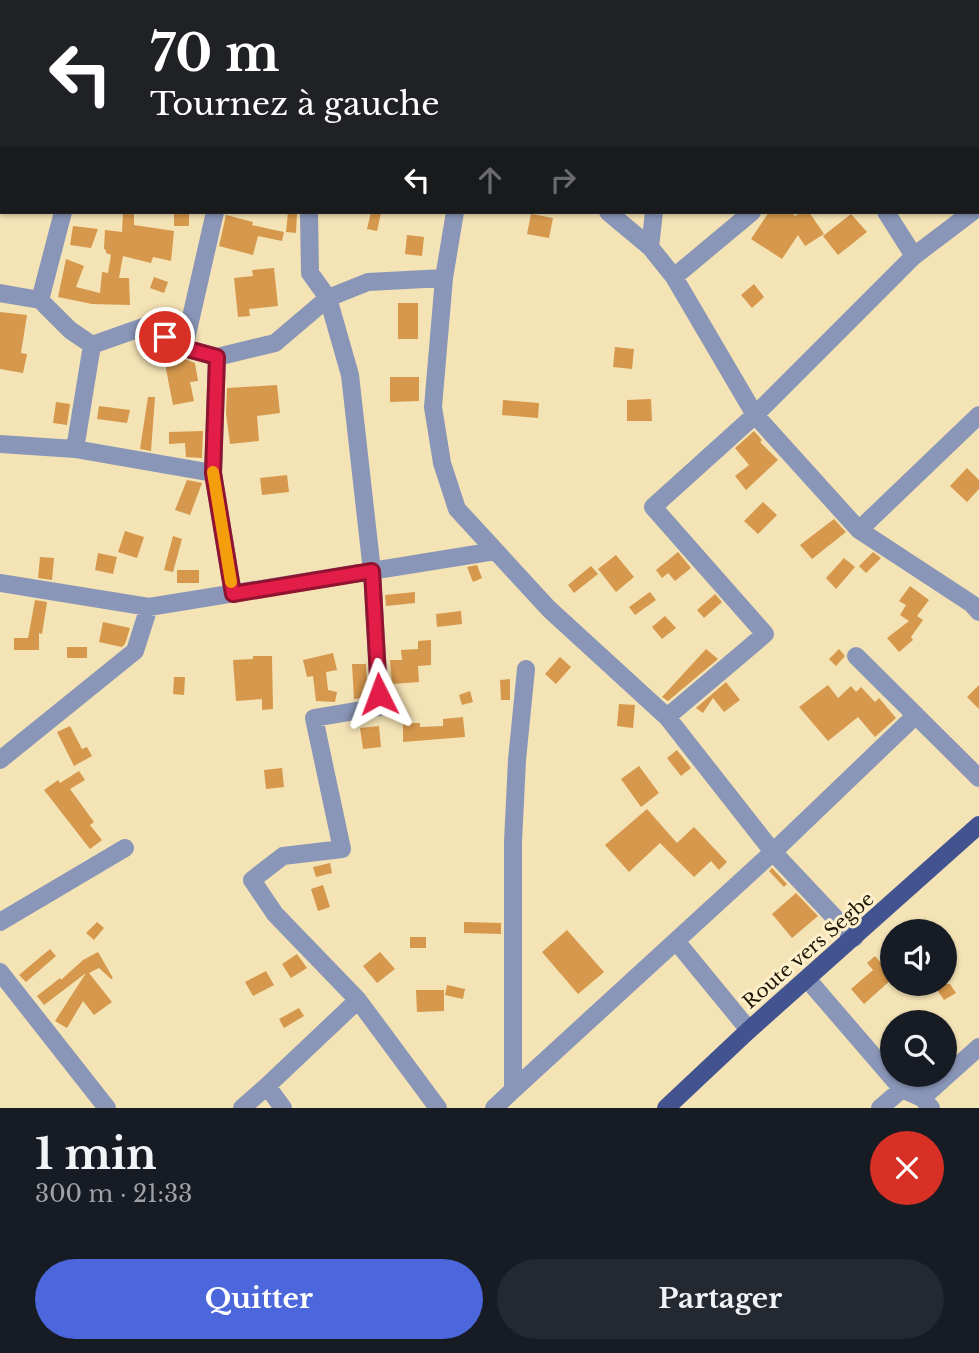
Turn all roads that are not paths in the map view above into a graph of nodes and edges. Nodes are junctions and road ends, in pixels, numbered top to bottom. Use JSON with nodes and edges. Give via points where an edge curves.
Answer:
{"nodes":[{"id":1,"x":62,"y":214,"type":"edge"},
{"id":2,"x":215,"y":214,"type":"edge"},
{"id":3,"x":309,"y":214,"type":"edge"},
{"id":4,"x":455,"y":214,"type":"edge"},
{"id":5,"x":610,"y":214,"type":"edge"},
{"id":6,"x":654,"y":214,"type":"edge"},
{"id":7,"x":750,"y":214,"type":"edge"},
{"id":8,"x":887,"y":214,"type":"edge"},
{"id":9,"x":969,"y":214,"type":"edge"},
{"id":10,"x":650,"y":247,"type":"junction"},
{"id":11,"x":914,"y":256,"type":"junction"},
{"id":12,"x":674,"y":277,"type":"junction"},
{"id":13,"x":444,"y":278,"type":"junction"},
{"id":14,"x":0,"y":293,"type":"edge"},
{"id":15,"x":328,"y":298,"type":"junction"},
{"id":16,"x":40,"y":300,"type":"junction"},
{"id":17,"x":92,"y":345,"type":"junction"},
{"id":18,"x":184,"y":348,"type":"junction"},
{"id":19,"x":217,"y":357,"type":"junction"},
{"id":20,"x":755,"y":415,"type":"junction"},
{"id":21,"x":979,"y":415,"type":"edge"},
{"id":22,"x":0,"y":444,"type":"edge"},
{"id":23,"x":75,"y":449,"type":"junction"},
{"id":24,"x":213,"y":473,"type":"junction"},
{"id":25,"x":859,"y":530,"type":"junction"},
{"id":26,"x":495,"y":551,"type":"junction"},
{"id":27,"x":372,"y":571,"type":"junction"},
{"id":28,"x":0,"y":583,"type":"edge"},
{"id":29,"x":233,"y":594,"type":"junction"},
{"id":30,"x":976,"y":604,"type":"edge"},
{"id":31,"x":149,"y":607,"type":"junction"},
{"id":32,"x":856,"y":656,"type":"dead end"},
{"id":33,"x":526,"y":670,"type":"dead end"},
{"id":34,"x":916,"y":715,"type":"junction"},
{"id":35,"x":667,"y":717,"type":"junction"},
{"id":36,"x":0,"y":760,"type":"edge"},
{"id":37,"x":979,"y":778,"type":"edge"},
{"id":38,"x":979,"y":825,"type":"edge"},
{"id":39,"x":125,"y":848,"type":"dead end"},
{"id":40,"x":773,"y":852,"type":"junction"},
{"id":41,"x":0,"y":922,"type":"edge"},
{"id":42,"x":854,"y":938,"type":"junction"},
{"id":43,"x":676,"y":941,"type":"junction"},
{"id":44,"x":0,"y":972,"type":"edge"},
{"id":45,"x":808,"y":980,"type":"junction"},
{"id":46,"x":358,"y":1000,"type":"junction"},
{"id":47,"x":749,"y":1030,"type":"junction"},
{"id":48,"x":979,"y":1047,"type":"edge"},
{"id":49,"x":267,"y":1086,"type":"junction"},
{"id":50,"x":902,"y":1089,"type":"junction"},
{"id":51,"x":513,"y":1090,"type":"junction"},
{"id":52,"x":926,"y":1103,"type":"edge"},
{"id":53,"x":107,"y":1108,"type":"edge"},
{"id":54,"x":242,"y":1108,"type":"edge"},
{"id":55,"x":283,"y":1108,"type":"edge"},
{"id":56,"x":438,"y":1108,"type":"edge"},
{"id":57,"x":494,"y":1108,"type":"edge"},
{"id":58,"x":666,"y":1108,"type":"edge"},
{"id":59,"x":880,"y":1108,"type":"edge"}],
"edges":[{"from":1,"to":16,"type":"street"},
{"from":2,"to":18,"type":"street"},
{"from":3,"to":15,"type":"street","via":[[310,273]]},
{"from":4,"to":13,"type":"street"},
{"from":5,"to":10,"type":"street"},
{"from":6,"to":10,"type":"street"},
{"from":7,"to":12,"type":"street"},
{"from":8,"to":11,"type":"street"},
{"from":9,"to":11,"type":"street"},
{"from":10,"to":12,"type":"street"},
{"from":11,"to":20,"type":"street"},
{"from":12,"to":20,"type":"street"},
{"from":13,"to":15,"type":"street","via":[[369,282]]},
{"from":13,"to":26,"type":"street","via":[[433,408],[442,463],[457,509]]},
{"from":14,"to":16,"type":"street"},
{"from":15,"to":19,"type":"street","via":[[275,343]]},
{"from":15,"to":27,"type":"street","via":[[350,375]]},
{"from":16,"to":17,"type":"street"},
{"from":17,"to":18,"type":"street","via":[[146,326]]},
{"from":17,"to":23,"type":"street"},
{"from":18,"to":19,"type":"street"},
{"from":19,"to":24,"type":"street"},
{"from":20,"to":25,"type":"street"},
{"from":20,"to":35,"type":"street","via":[[653,507],[765,634]]},
{"from":21,"to":25,"type":"street"},
{"from":22,"to":23,"type":"street"},
{"from":23,"to":24,"type":"street"},
{"from":24,"to":29,"type":"street"},
{"from":25,"to":30,"type":"street"},
{"from":26,"to":27,"type":"street"},
{"from":26,"to":35,"type":"street","via":[[549,609]]},
{"from":27,"to":29,"type":"street"},
{"from":27,"to":46,"type":"street","via":[[379,694],[385,706],[314,718],[342,849],[284,856],[252,880],[275,915]]},
{"from":28,"to":31,"type":"street"},
{"from":29,"to":31,"type":"street"},
{"from":31,"to":36,"type":"street","via":[[135,651]]},
{"from":32,"to":34,"type":"street"},
{"from":33,"to":51,"type":"street","via":[[513,842]]},
{"from":34,"to":37,"type":"street"},
{"from":34,"to":40,"type":"street"},
{"from":35,"to":40,"type":"street"},
{"from":38,"to":42,"type":"main road","name":"Route vers Segbe"},
{"from":39,"to":41,"type":"street"},
{"from":40,"to":42,"type":"street"},
{"from":40,"to":43,"type":"street"},
{"from":42,"to":45,"type":"main road","name":"Route vers Segbe"},
{"from":43,"to":47,"type":"street"},
{"from":43,"to":51,"type":"street"},
{"from":44,"to":53,"type":"street"},
{"from":45,"to":47,"type":"main road","name":"Route vers Segbe"},
{"from":45,"to":50,"type":"street"},
{"from":46,"to":49,"type":"street"},
{"from":46,"to":56,"type":"street"},
{"from":47,"to":58,"type":"main road","name":"Route vers Segbe"},
{"from":48,"to":52,"type":"street"},
{"from":49,"to":54,"type":"street"},
{"from":49,"to":55,"type":"street"},
{"from":50,"to":52,"type":"street"},
{"from":50,"to":59,"type":"street"},
{"from":51,"to":57,"type":"street"}]}
